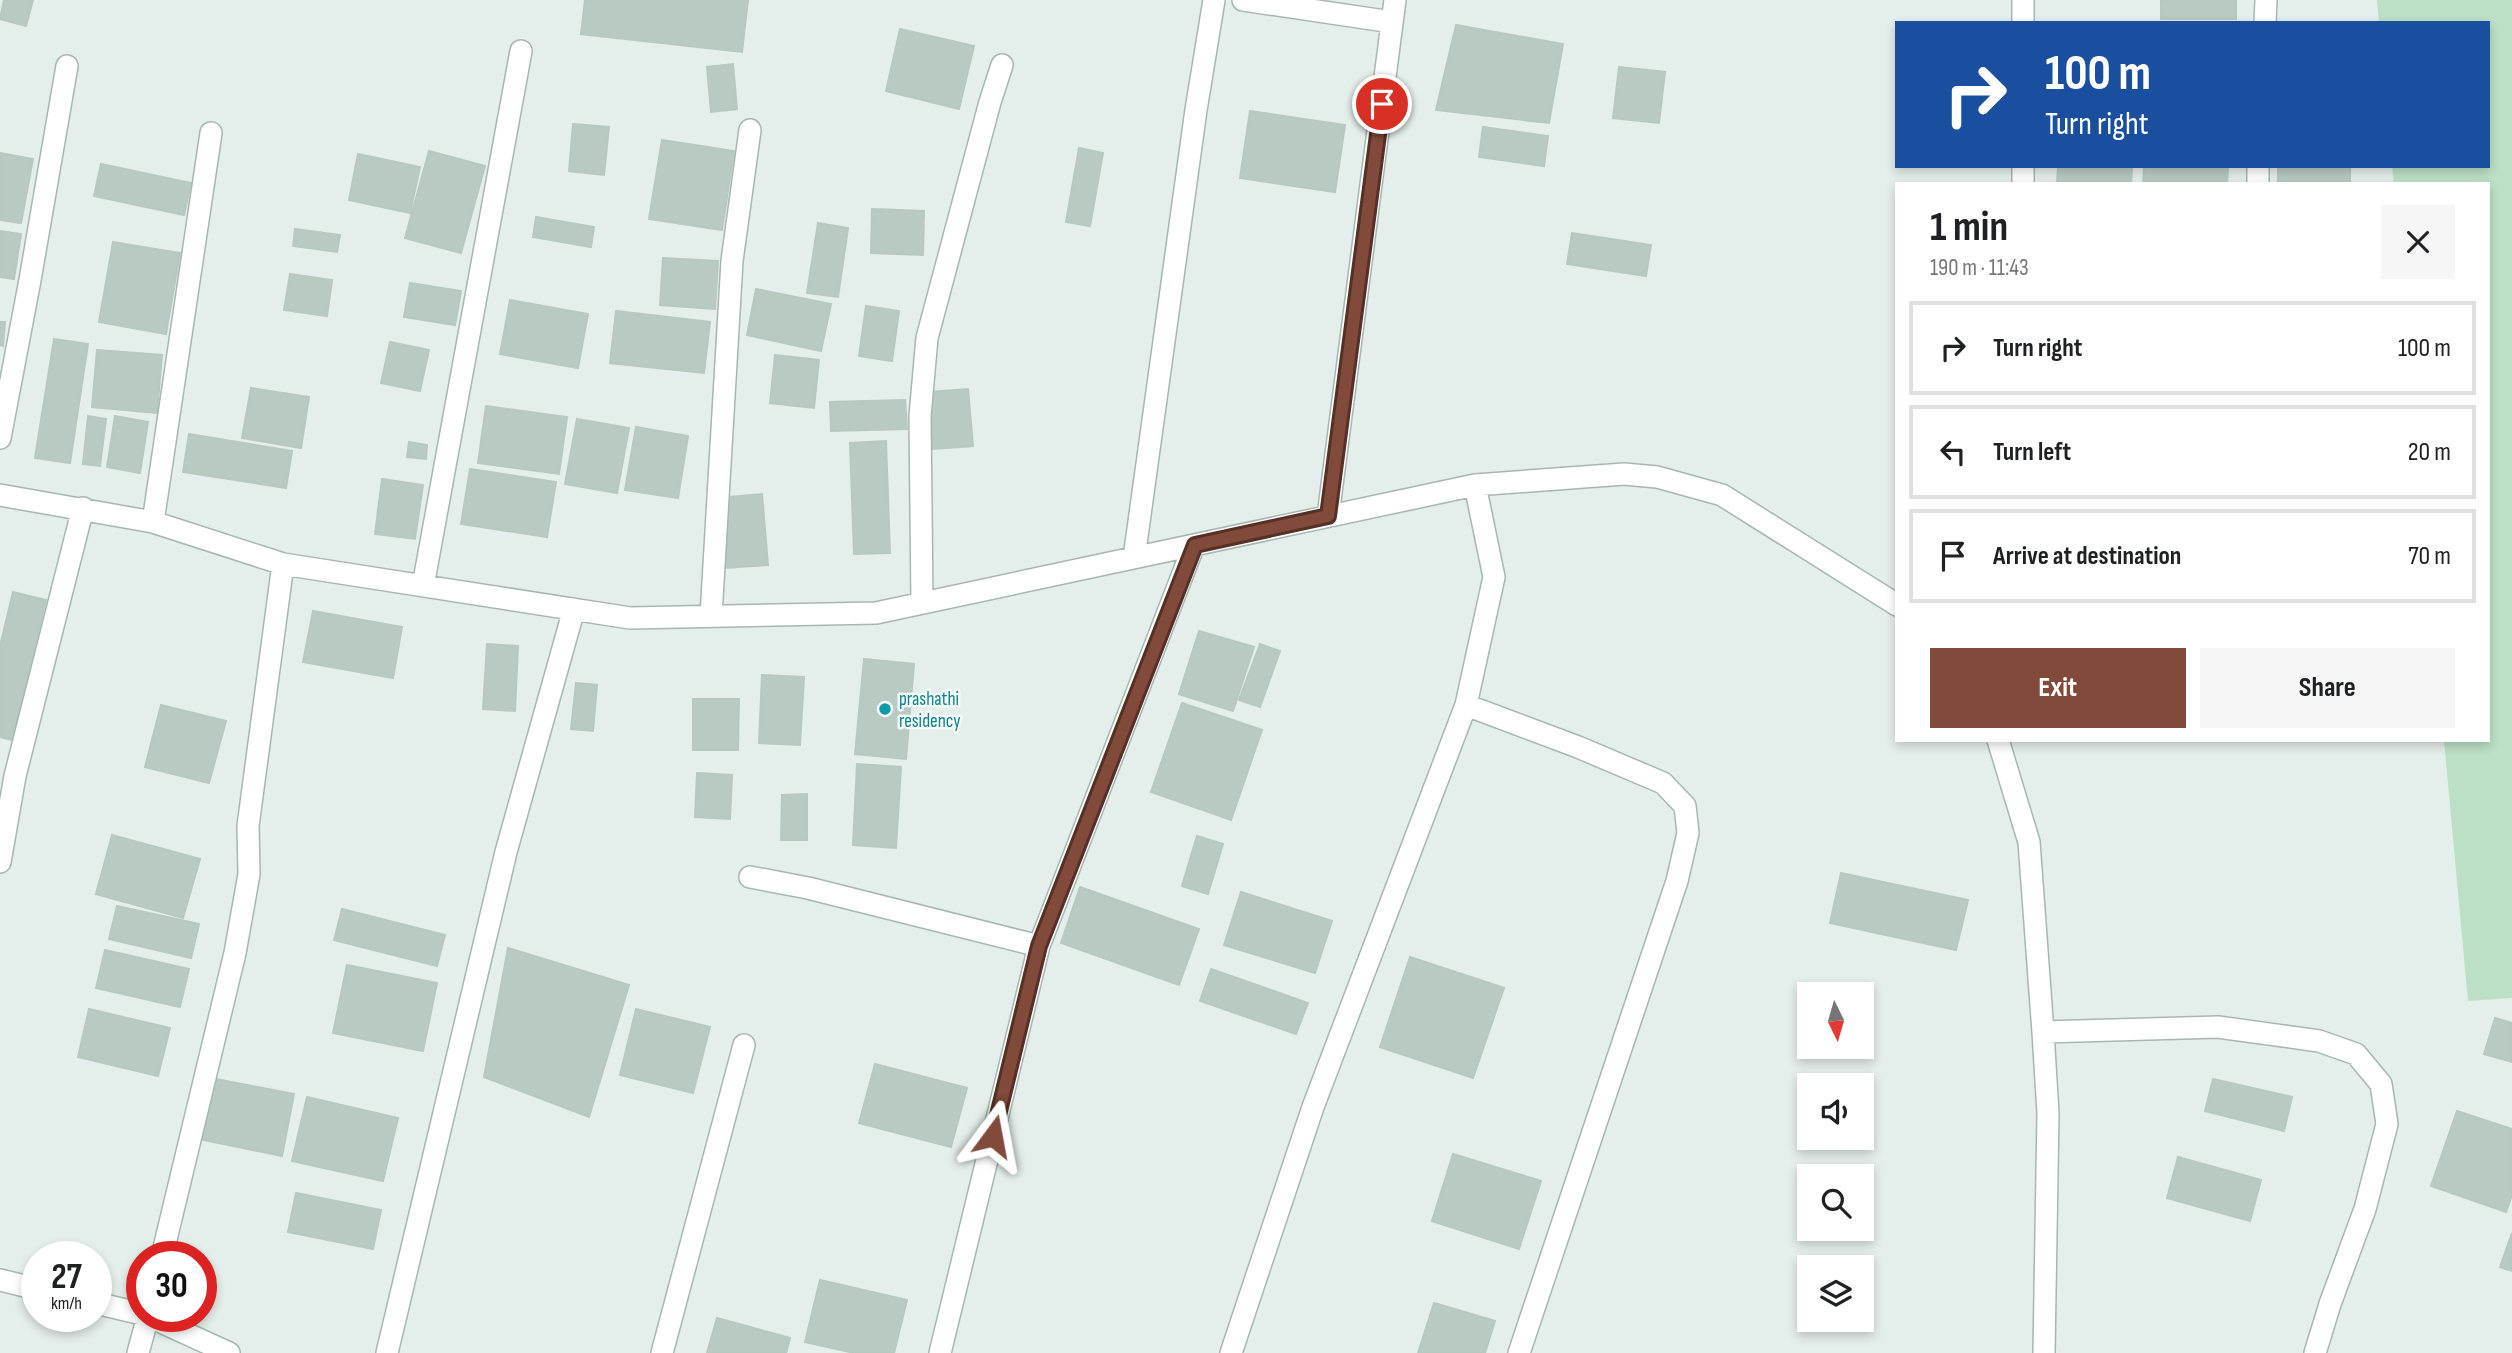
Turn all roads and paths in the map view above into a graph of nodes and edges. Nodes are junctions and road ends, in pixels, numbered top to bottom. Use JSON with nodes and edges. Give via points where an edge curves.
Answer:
{"nodes":[{"id":1,"x":1214,"y":0,"type":"edge"},
{"id":2,"x":1243,"y":0,"type":"edge"},
{"id":3,"x":1395,"y":0,"type":"edge"},
{"id":4,"x":2023,"y":0,"type":"edge"},
{"id":5,"x":2266,"y":0,"type":"edge"},
{"id":6,"x":2023,"y":21,"type":"edge"},
{"id":7,"x":2265,"y":21,"type":"edge"},
{"id":8,"x":1392,"y":22,"type":"junction"},
{"id":9,"x":520,"y":51,"type":"dead end"},
{"id":10,"x":1002,"y":65,"type":"dead end"},
{"id":11,"x":66,"y":66,"type":"dead end"},
{"id":12,"x":750,"y":130,"type":"dead end"},
{"id":13,"x":211,"y":133,"type":"dead end"},
{"id":14,"x":0,"y":438,"type":"edge"},
{"id":15,"x":1475,"y":485,"type":"junction"},
{"id":16,"x":0,"y":495,"type":"edge"},
{"id":17,"x":83,"y":508,"type":"junction"},
{"id":18,"x":1328,"y":516,"type":"junction"},
{"id":19,"x":153,"y":522,"type":"junction"},
{"id":20,"x":1195,"y":545,"type":"junction"},
{"id":21,"x":1134,"y":558,"type":"junction"},
{"id":22,"x":283,"y":564,"type":"junction"},
{"id":23,"x":423,"y":586,"type":"junction"},
{"id":24,"x":922,"y":603,"type":"junction"},
{"id":25,"x":1895,"y":604,"type":"edge"},
{"id":26,"x":574,"y":610,"type":"junction"},
{"id":27,"x":711,"y":616,"type":"junction"},
{"id":28,"x":1466,"y":705,"type":"junction"},
{"id":29,"x":1999,"y":742,"type":"edge"},
{"id":30,"x":8,"y":774,"type":"edge"},
{"id":31,"x":0,"y":862,"type":"edge"},
{"id":32,"x":750,"y":877,"type":"dead end"},
{"id":33,"x":1039,"y":946,"type":"junction"},
{"id":34,"x":2043,"y":1032,"type":"junction"},
{"id":35,"x":744,"y":1045,"type":"dead end"},
{"id":36,"x":166,"y":1241,"type":"edge"},
{"id":37,"x":0,"y":1280,"type":"edge"},
{"id":38,"x":21,"y":1285,"type":"edge"},
{"id":39,"x":144,"y":1332,"type":"edge"},
{"id":40,"x":183,"y":1332,"type":"edge"},
{"id":41,"x":138,"y":1353,"type":"edge"},
{"id":42,"x":229,"y":1353,"type":"edge"},
{"id":43,"x":387,"y":1353,"type":"edge"},
{"id":44,"x":663,"y":1353,"type":"edge"},
{"id":45,"x":940,"y":1353,"type":"edge"},
{"id":46,"x":1231,"y":1353,"type":"edge"},
{"id":47,"x":1519,"y":1353,"type":"edge"},
{"id":48,"x":2044,"y":1353,"type":"edge"},
{"id":49,"x":2315,"y":1353,"type":"edge"}],
"edges":[{"from":1,"to":21,"type":"street"},
{"from":2,"to":8,"type":"street"},
{"from":3,"to":8,"type":"street"},
{"from":4,"to":6,"type":"street"},
{"from":5,"to":7,"type":"street"},
{"from":8,"to":18,"type":"street"},
{"from":9,"to":23,"type":"street"},
{"from":10,"to":24,"type":"street","via":[[927,338],[920,416]]},
{"from":11,"to":14,"type":"street"},
{"from":12,"to":27,"type":"street","via":[[732,261]]},
{"from":13,"to":19,"type":"street"},
{"from":15,"to":18,"type":"street"},
{"from":15,"to":25,"type":"street","via":[[1624,474],[1657,477],[1723,495]]},
{"from":15,"to":28,"type":"street","via":[[1494,577]]},
{"from":16,"to":17,"type":"street"},
{"from":17,"to":19,"type":"street"},
{"from":17,"to":30,"type":"street"},
{"from":18,"to":20,"type":"street"},
{"from":19,"to":22,"type":"street"},
{"from":20,"to":21,"type":"street"},
{"from":20,"to":33,"type":"street"},
{"from":21,"to":24,"type":"street"},
{"from":22,"to":23,"type":"street"},
{"from":22,"to":36,"type":"street","via":[[248,826],[249,874]]},
{"from":23,"to":26,"type":"street"},
{"from":24,"to":27,"type":"street","via":[[876,613]]},
{"from":26,"to":27,"type":"street","via":[[631,618]]},
{"from":26,"to":43,"type":"street","via":[[506,852]]},
{"from":28,"to":46,"type":"street","via":[[1313,1107]]},
{"from":28,"to":47,"type":"street","via":[[1663,783],[1685,806],[1688,833]]},
{"from":29,"to":34,"type":"street","via":[[2029,842]]},
{"from":30,"to":31,"type":"street"},
{"from":32,"to":33,"type":"street"},
{"from":33,"to":45,"type":"street"},
{"from":34,"to":48,"type":"street","via":[[2048,1113]]},
{"from":34,"to":49,"type":"street","via":[[2218,1027],[2319,1041],[2356,1054],[2381,1084],[2387,1124],[2365,1209]]},
{"from":35,"to":44,"type":"street"},
{"from":37,"to":38,"type":"street"},
{"from":39,"to":41,"type":"street"},
{"from":40,"to":42,"type":"street"}]}
